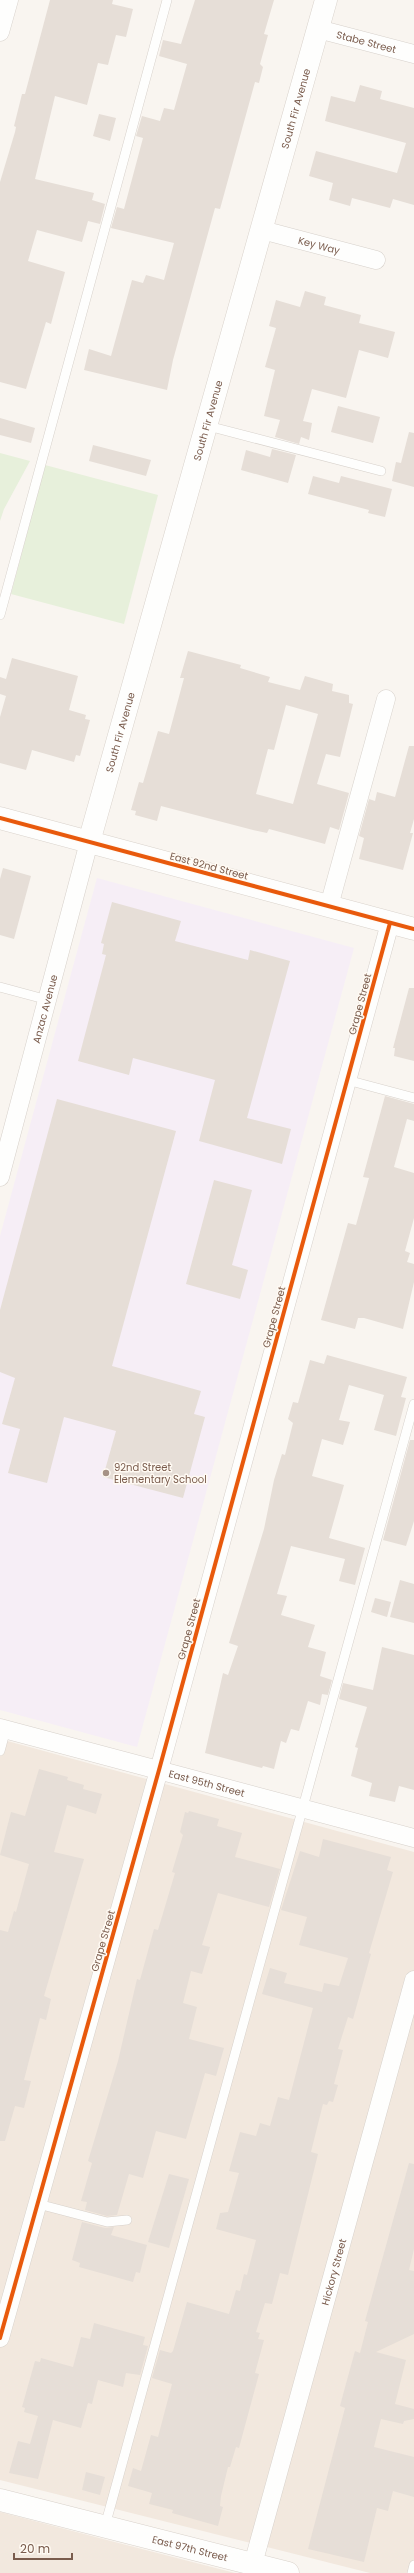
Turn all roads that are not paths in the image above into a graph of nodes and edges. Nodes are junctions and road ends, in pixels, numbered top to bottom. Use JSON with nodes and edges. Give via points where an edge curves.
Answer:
{"nodes":[{"id":1,"x":9,"y":0,"type":"edge"},
{"id":2,"x":167,"y":0,"type":"edge"},
{"id":3,"x":326,"y":0,"type":"edge"},
{"id":4,"x":318,"y":29,"type":"junction"},
{"id":5,"x":0,"y":32,"type":"edge"},
{"id":6,"x":414,"y":54,"type":"edge"},
{"id":7,"x":262,"y":230,"type":"junction"},
{"id":8,"x":376,"y":260,"type":"dead end"},
{"id":9,"x":208,"y":426,"type":"junction"},
{"id":10,"x":381,"y":471,"type":"dead end"},
{"id":11,"x":0,"y":615,"type":"edge"},
{"id":12,"x":386,"y":699,"type":"dead end"},
{"id":13,"x":0,"y":818,"type":"edge"},
{"id":14,"x":89,"y":842,"type":"junction"},
{"id":15,"x":329,"y":906,"type":"junction"},
{"id":16,"x":390,"y":923,"type":"junction"},
{"id":17,"x":414,"y":930,"type":"edge"},
{"id":18,"x":0,"y":987,"type":"edge"},
{"id":19,"x":48,"y":1000,"type":"junction"},
{"id":20,"x":347,"y":1080,"type":"junction"},
{"id":21,"x":414,"y":1098,"type":"edge"},
{"id":22,"x":0,"y":1176,"type":"edge"},
{"id":23,"x":414,"y":1404,"type":"edge"},
{"id":24,"x":3,"y":1728,"type":"edge"},
{"id":25,"x":0,"y":1751,"type":"edge"},
{"id":26,"x":159,"y":1770,"type":"junction"},
{"id":27,"x":302,"y":1808,"type":"junction"},
{"id":28,"x":414,"y":1838,"type":"edge"},
{"id":29,"x":414,"y":1980,"type":"edge"},
{"id":30,"x":38,"y":2204,"type":"junction"},
{"id":31,"x":127,"y":2220,"type":"dead end"},
{"id":32,"x":0,"y":2338,"type":"edge"},
{"id":33,"x":0,"y":2500,"type":"edge"},
{"id":34,"x":104,"y":2526,"type":"junction"},
{"id":35,"x":253,"y":2564,"type":"junction"},
{"id":36,"x":414,"y":2565,"type":"edge"},
{"id":37,"x":288,"y":2573,"type":"edge"},
{"id":38,"x":412,"y":2573,"type":"edge"}],
"edges":[{"from":1,"to":5,"type":"street"},
{"from":2,"to":11,"type":"lane"},
{"from":3,"to":4,"type":"street","name":"South Fir Avenue"},
{"from":4,"to":6,"type":"street","name":"Stabe Street"},
{"from":4,"to":7,"type":"street","name":"South Fir Avenue"},
{"from":7,"to":8,"type":"street","name":"Key Way"},
{"from":7,"to":9,"type":"street","name":"South Fir Avenue"},
{"from":9,"to":10,"type":"lane"},
{"from":9,"to":14,"type":"street","name":"South Fir Avenue"},
{"from":12,"to":15,"type":"street"},
{"from":13,"to":14,"type":"street","name":"East 92nd Street"},
{"from":14,"to":15,"type":"street","name":"East 92nd Street"},
{"from":14,"to":19,"type":"street","name":"Anzac Avenue"},
{"from":15,"to":16,"type":"street","name":"East 92nd Street"},
{"from":16,"to":17,"type":"street","name":"East 92nd Street"},
{"from":16,"to":20,"type":"street","name":"Grape Street"},
{"from":18,"to":19,"type":"lane"},
{"from":19,"to":22,"type":"street","name":"Anzac Avenue"},
{"from":20,"to":21,"type":"lane"},
{"from":20,"to":26,"type":"street","name":"Grape Street"},
{"from":23,"to":27,"type":"lane"},
{"from":24,"to":25,"type":"lane"},
{"from":24,"to":26,"type":"street","name":"East 95th Street"},
{"from":26,"to":27,"type":"street","name":"East 95th Street"},
{"from":26,"to":30,"type":"street","name":"Grape Street"},
{"from":27,"to":28,"type":"street","name":"East 95th Street"},
{"from":27,"to":34,"type":"lane"},
{"from":29,"to":35,"type":"street","name":"Hickory Street"},
{"from":30,"to":31,"type":"lane","via":[[107,2222]]},
{"from":30,"to":32,"type":"street","name":"Grape Street"},
{"from":33,"to":34,"type":"street","name":"East 97th Street"},
{"from":34,"to":35,"type":"street","name":"East 97th Street"},
{"from":35,"to":37,"type":"street","name":"East 97th Street"},
{"from":36,"to":38,"type":"lane"}]}
